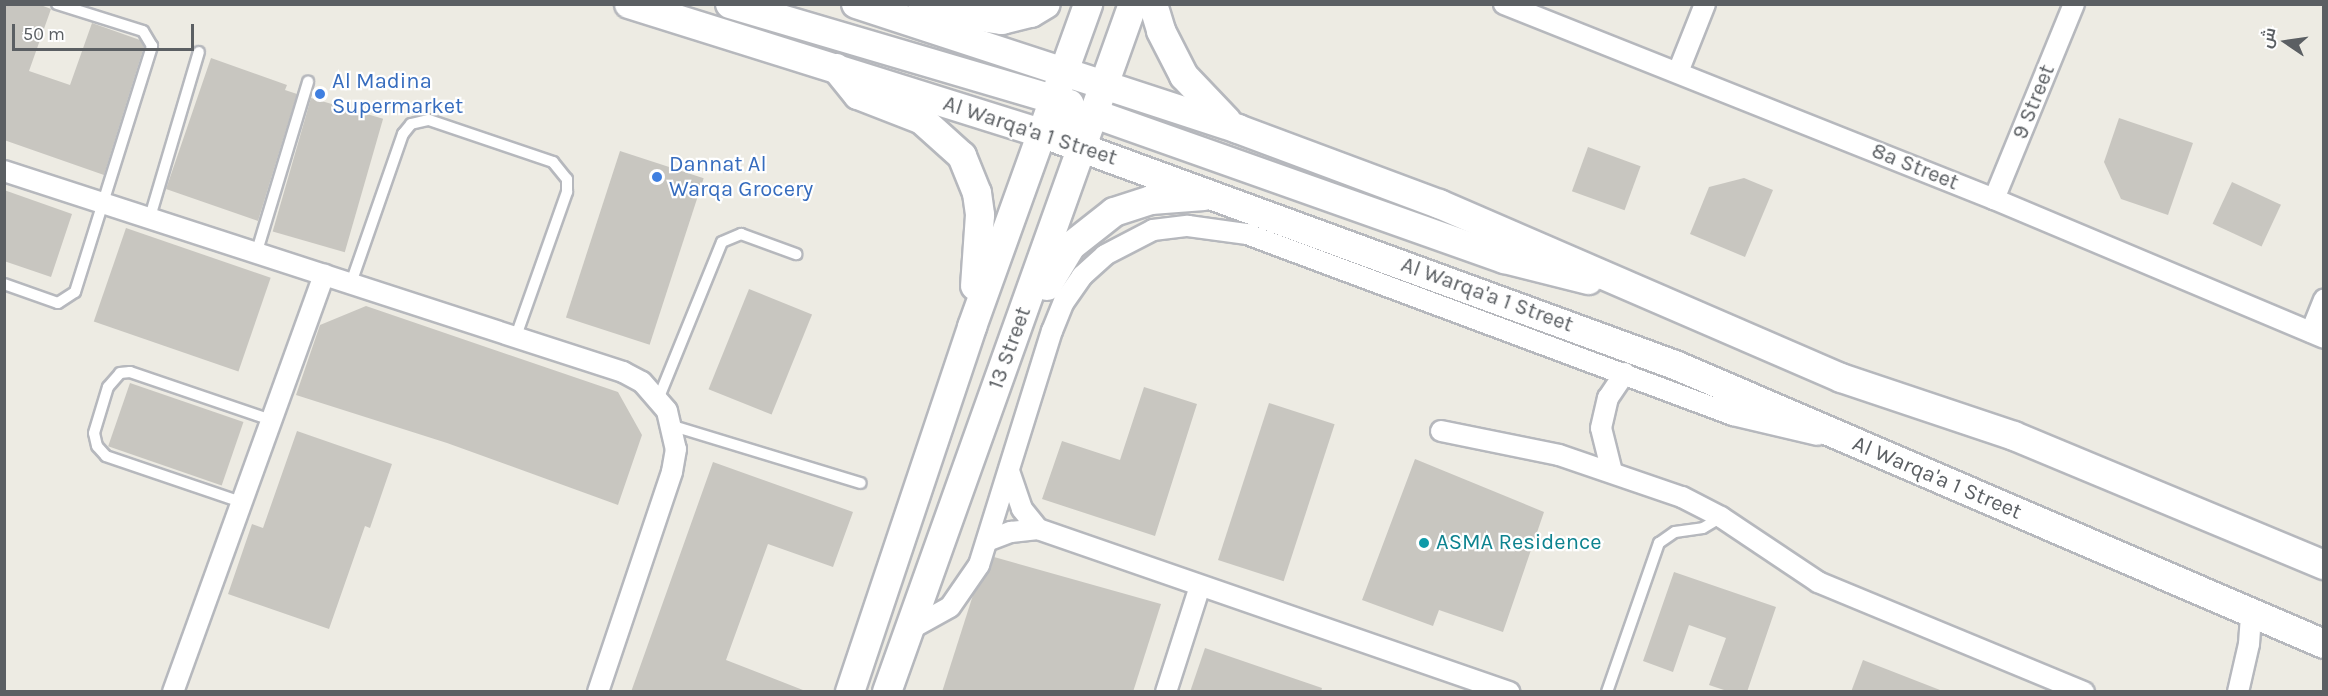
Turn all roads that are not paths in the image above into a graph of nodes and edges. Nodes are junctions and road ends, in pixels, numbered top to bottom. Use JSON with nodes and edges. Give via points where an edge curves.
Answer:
{"nodes":[{"id":1,"x":57,"y":4,"type":"edge"},
{"id":2,"x":629,"y":4,"type":"edge"},
{"id":3,"x":730,"y":4,"type":"edge"},
{"id":4,"x":856,"y":4,"type":"edge"},
{"id":5,"x":1046,"y":4,"type":"edge"},
{"id":6,"x":1089,"y":4,"type":"edge"},
{"id":7,"x":1132,"y":4,"type":"edge"},
{"id":8,"x":1154,"y":4,"type":"edge"},
{"id":9,"x":1504,"y":4,"type":"edge"},
{"id":10,"x":1706,"y":4,"type":"edge"},
{"id":11,"x":2074,"y":4,"type":"edge"},
{"id":12,"x":908,"y":19,"type":"junction"},
{"id":13,"x":199,"y":52,"type":"dead end"},
{"id":14,"x":836,"y":68,"type":"junction"},
{"id":15,"x":1064,"y":71,"type":"junction"},
{"id":16,"x":1678,"y":72,"type":"junction"},
{"id":17,"x":309,"y":82,"type":"dead end"},
{"id":18,"x":1105,"y":85,"type":"junction"},
{"id":19,"x":1053,"y":102,"type":"junction"},
{"id":20,"x":1095,"y":114,"type":"junction"},
{"id":21,"x":1238,"y":129,"type":"junction"},
{"id":22,"x":1041,"y":134,"type":"junction"},
{"id":23,"x":1083,"y":148,"type":"junction"},
{"id":24,"x":4,"y":171,"type":"edge"},
{"id":25,"x":1218,"y":196,"type":"junction"},
{"id":26,"x":1994,"y":199,"type":"junction"},
{"id":27,"x":104,"y":202,"type":"junction"},
{"id":28,"x":150,"y":217,"type":"junction"},
{"id":29,"x":256,"y":251,"type":"junction"},
{"id":30,"x":796,"y":254,"type":"dead end"},
{"id":31,"x":324,"y":274,"type":"junction"},
{"id":32,"x":351,"y":283,"type":"junction"},
{"id":33,"x":4,"y":284,"type":"edge"},
{"id":34,"x":1626,"y":286,"type":"junction"},
{"id":35,"x":2324,"y":300,"type":"edge"},
{"id":36,"x":972,"y":327,"type":"junction"},
{"id":37,"x":2317,"y":335,"type":"edge"},
{"id":38,"x":1015,"y":337,"type":"junction"},
{"id":39,"x":515,"y":340,"type":"junction"},
{"id":40,"x":1625,"y":373,"type":"junction"},
{"id":41,"x":658,"y":397,"type":"junction"},
{"id":42,"x":271,"y":420,"type":"junction"},
{"id":43,"x":673,"y":426,"type":"junction"},
{"id":44,"x":1441,"y":431,"type":"dead end"},
{"id":45,"x":1841,"y":438,"type":"junction"},
{"id":46,"x":1009,"y":470,"type":"junction"},
{"id":47,"x":1612,"y":472,"type":"junction"},
{"id":48,"x":861,"y":483,"type":"dead end"},
{"id":49,"x":241,"y":502,"type":"junction"},
{"id":50,"x":1721,"y":517,"type":"junction"},
{"id":51,"x":1038,"y":529,"type":"junction"},
{"id":52,"x":987,"y":542,"type":"junction"},
{"id":53,"x":2324,"y":565,"type":"edge"},
{"id":54,"x":1200,"y":586,"type":"junction"},
{"id":55,"x":2251,"y":612,"type":"junction"},
{"id":56,"x":905,"y":632,"type":"junction"},
{"id":57,"x":2324,"y":644,"type":"edge"},
{"id":58,"x":173,"y":692,"type":"edge"},
{"id":59,"x":598,"y":692,"type":"edge"},
{"id":60,"x":850,"y":692,"type":"edge"},
{"id":61,"x":887,"y":692,"type":"edge"},
{"id":62,"x":1166,"y":692,"type":"edge"},
{"id":63,"x":1510,"y":692,"type":"edge"},
{"id":64,"x":1607,"y":692,"type":"edge"},
{"id":65,"x":2084,"y":692,"type":"edge"},
{"id":66,"x":2238,"y":692,"type":"edge"}],
"edges":[{"from":1,"to":27,"type":"lane","via":[[143,31],[152,46]]},
{"from":2,"to":14,"type":"main road","name":"Al Warqa'a 1 Street"},
{"from":3,"to":19,"type":"main road"},
{"from":4,"to":12,"type":"main road"},
{"from":5,"to":12,"type":"main road","via":[[1002,20],[939,11]]},
{"from":6,"to":15,"type":"main road","name":"13 Street"},
{"from":7,"to":18,"type":"main road","name":"13 Street"},
{"from":8,"to":21,"type":"main road","via":[[1161,31],[1184,76],[1206,102]]},
{"from":9,"to":16,"type":"street","name":"8a Street"},
{"from":10,"to":16,"type":"street"},
{"from":11,"to":26,"type":"street","name":"9 Street"},
{"from":12,"to":15,"type":"main road"},
{"from":13,"to":28,"type":"lane"},
{"from":14,"to":22,"type":"main road","name":"Al Warqa'a 1 Street"},
{"from":14,"to":36,"type":"main road","via":[[858,95],[922,120],[962,156],[980,215]]},
{"from":15,"to":18,"type":"main road"},
{"from":15,"to":19,"type":"main road","name":"13 Street"},
{"from":16,"to":26,"type":"street","name":"8a Street"},
{"from":17,"to":29,"type":"lane"},
{"from":18,"to":19,"type":"main road","via":[[1082,102]]},
{"from":18,"to":20,"type":"main road","name":"13 Street"},
{"from":18,"to":21,"type":"main road"},
{"from":19,"to":22,"type":"main road","name":"13 Street"},
{"from":20,"to":22,"type":"main road","via":[[1066,118]]},
{"from":20,"to":23,"type":"main road","name":"13 Street"},
{"from":20,"to":34,"type":"main road","via":[[1505,259]]},
{"from":21,"to":34,"type":"main road","via":[[1503,228]]},
{"from":22,"to":23,"type":"main road","name":"Al Warqa'a 1 Street"},
{"from":22,"to":36,"type":"main road","name":"13 Street"},
{"from":23,"to":25,"type":"main road","name":"Al Warqa'a 1 Street"},
{"from":23,"to":38,"type":"main road","name":"13 Street"},
{"from":24,"to":27,"type":"street"},
{"from":25,"to":38,"type":"main road","via":[[1151,200],[1098,222],[1060,261],[1036,315]]},
{"from":25,"to":45,"type":"main road","name":"Al Warqa'a 1 Street","via":[[1676,364]]},
{"from":26,"to":37,"type":"street","name":"8a Street"},
{"from":27,"to":28,"type":"street"},
{"from":27,"to":33,"type":"lane","via":[[80,282],[68,300],[58,303]]},
{"from":28,"to":29,"type":"street"},
{"from":29,"to":31,"type":"street"},
{"from":30,"to":41,"type":"lane","via":[[741,234],[722,242]]},
{"from":31,"to":32,"type":"street"},
{"from":31,"to":42,"type":"street"},
{"from":32,"to":39,"type":"street"},
{"from":32,"to":39,"type":"lane","via":[[403,134],[416,121],[440,123],[553,162],[567,179],[567,192]]},
{"from":34,"to":53,"type":"main road","via":[[1841,378],[2042,447]]},
{"from":35,"to":37,"type":"street"},
{"from":36,"to":60,"type":"main road","name":"13 Street"},
{"from":38,"to":56,"type":"main road","name":"13 Street"},
{"from":39,"to":41,"type":"street","via":[[623,372]]},
{"from":40,"to":45,"type":"street","via":[[1760,424]]},
{"from":40,"to":46,"type":"street","via":[[1247,234],[1188,226],[1154,230],[1105,255],[1082,276],[1064,302]]},
{"from":40,"to":47,"type":"street","via":[[1608,398],[1601,428]]},
{"from":41,"to":43,"type":"street"},
{"from":42,"to":49,"type":"street"},
{"from":42,"to":49,"type":"lane","via":[[130,372],[120,373],[108,387],[94,433],[105,456]]},
{"from":43,"to":48,"type":"lane"},
{"from":43,"to":59,"type":"street","via":[[676,449],[672,472]]},
{"from":44,"to":47,"type":"street","via":[[1559,455]]},
{"from":45,"to":55,"type":"main road","name":"Al Warqa'a 1 Street"},
{"from":46,"to":51,"type":"street","via":[[1019,502]]},
{"from":46,"to":52,"type":"street"},
{"from":47,"to":50,"type":"street","via":[[1682,497]]},
{"from":49,"to":58,"type":"street"},
{"from":50,"to":64,"type":"lane","via":[[1703,528],[1675,532],[1659,543]]},
{"from":50,"to":65,"type":"street","via":[[1818,582]]},
{"from":51,"to":52,"type":"street","via":[[1011,532]]},
{"from":51,"to":54,"type":"street"},
{"from":52,"to":56,"type":"street","via":[[967,587],[950,607]]},
{"from":54,"to":62,"type":"street"},
{"from":54,"to":63,"type":"street"},
{"from":55,"to":57,"type":"main road","name":"Al Warqa'a 1 Street"},
{"from":55,"to":66,"type":"street","via":[[2249,644]]},
{"from":56,"to":61,"type":"main road","name":"13 Street"}]}
